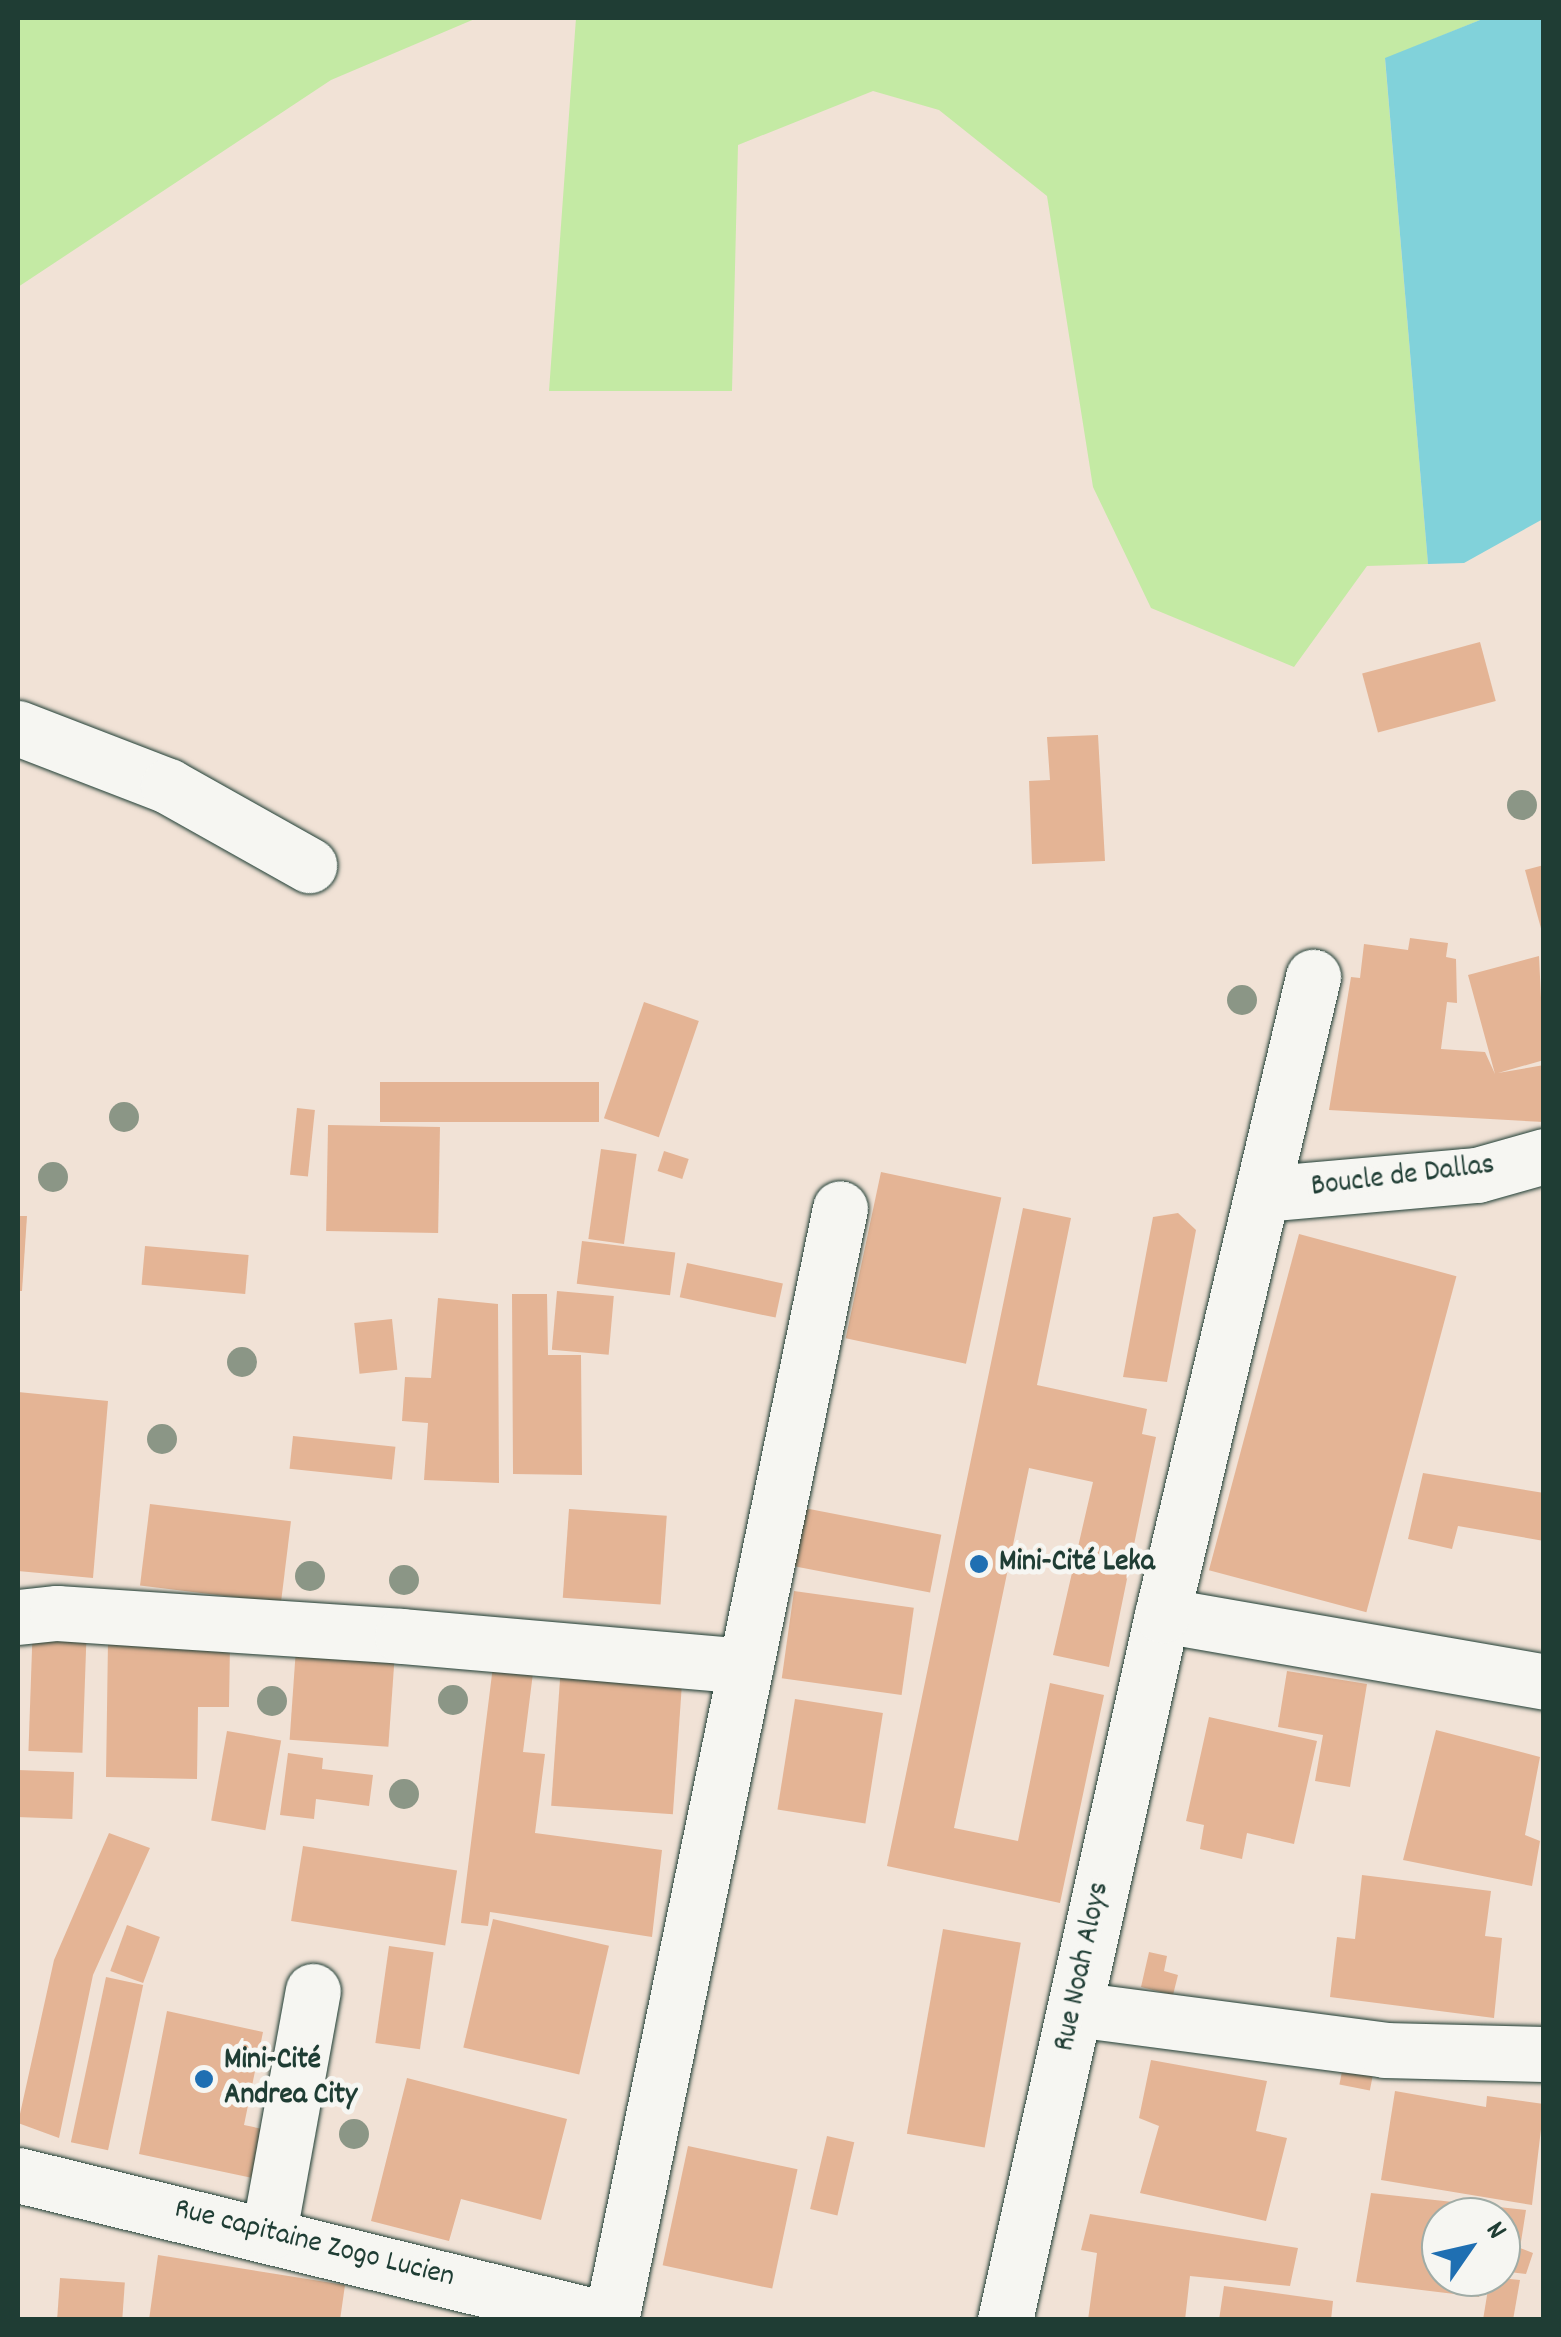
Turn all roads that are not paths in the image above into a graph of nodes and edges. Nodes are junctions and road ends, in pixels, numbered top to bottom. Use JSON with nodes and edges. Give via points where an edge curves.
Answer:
{"nodes":[{"id":1,"x":18,"y":728,"type":"edge"},
{"id":2,"x":308,"y":864,"type":"dead end"},
{"id":3,"x":1314,"y":977,"type":"dead end"},
{"id":4,"x":1544,"y":1156,"type":"edge"},
{"id":5,"x":1262,"y":1194,"type":"junction"},
{"id":6,"x":840,"y":1208,"type":"dead end"},
{"id":7,"x":1162,"y":1614,"type":"junction"},
{"id":8,"x":18,"y":1617,"type":"edge"},
{"id":9,"x":746,"y":1666,"type":"junction"},
{"id":10,"x":1544,"y":1682,"type":"edge"},
{"id":11,"x":313,"y":1992,"type":"dead end"},
{"id":12,"x":1075,"y":2009,"type":"junction"},
{"id":13,"x":1544,"y":2054,"type":"edge"},
{"id":14,"x":18,"y":2175,"type":"edge"},
{"id":15,"x":270,"y":2232,"type":"junction"},
{"id":16,"x":611,"y":2320,"type":"edge"},
{"id":17,"x":1005,"y":2320,"type":"edge"}],
"edges":[{"from":1,"to":2,"type":"street","via":[[168,786]]},
{"from":3,"to":5,"type":"street","name":"Rue Noah Aloys"},
{"from":4,"to":5,"type":"street","name":"Boucle de Dallas","via":[[1477,1175]]},
{"from":5,"to":7,"type":"street","name":"Rue Noah Aloys"},
{"from":6,"to":9,"type":"street"},
{"from":7,"to":10,"type":"street"},
{"from":7,"to":12,"type":"street","name":"Rue Noah Aloys"},
{"from":8,"to":9,"type":"street","via":[[57,1613]]},
{"from":9,"to":16,"type":"street"},
{"from":11,"to":15,"type":"street"},
{"from":12,"to":13,"type":"street","via":[[1385,2050]]},
{"from":12,"to":17,"type":"street","name":"Rue Noah Aloys"},
{"from":14,"to":15,"type":"street","name":"Rue capitaine Zogo Lucien"},
{"from":15,"to":16,"type":"street","name":"Rue capitaine Zogo Lucien"}]}
